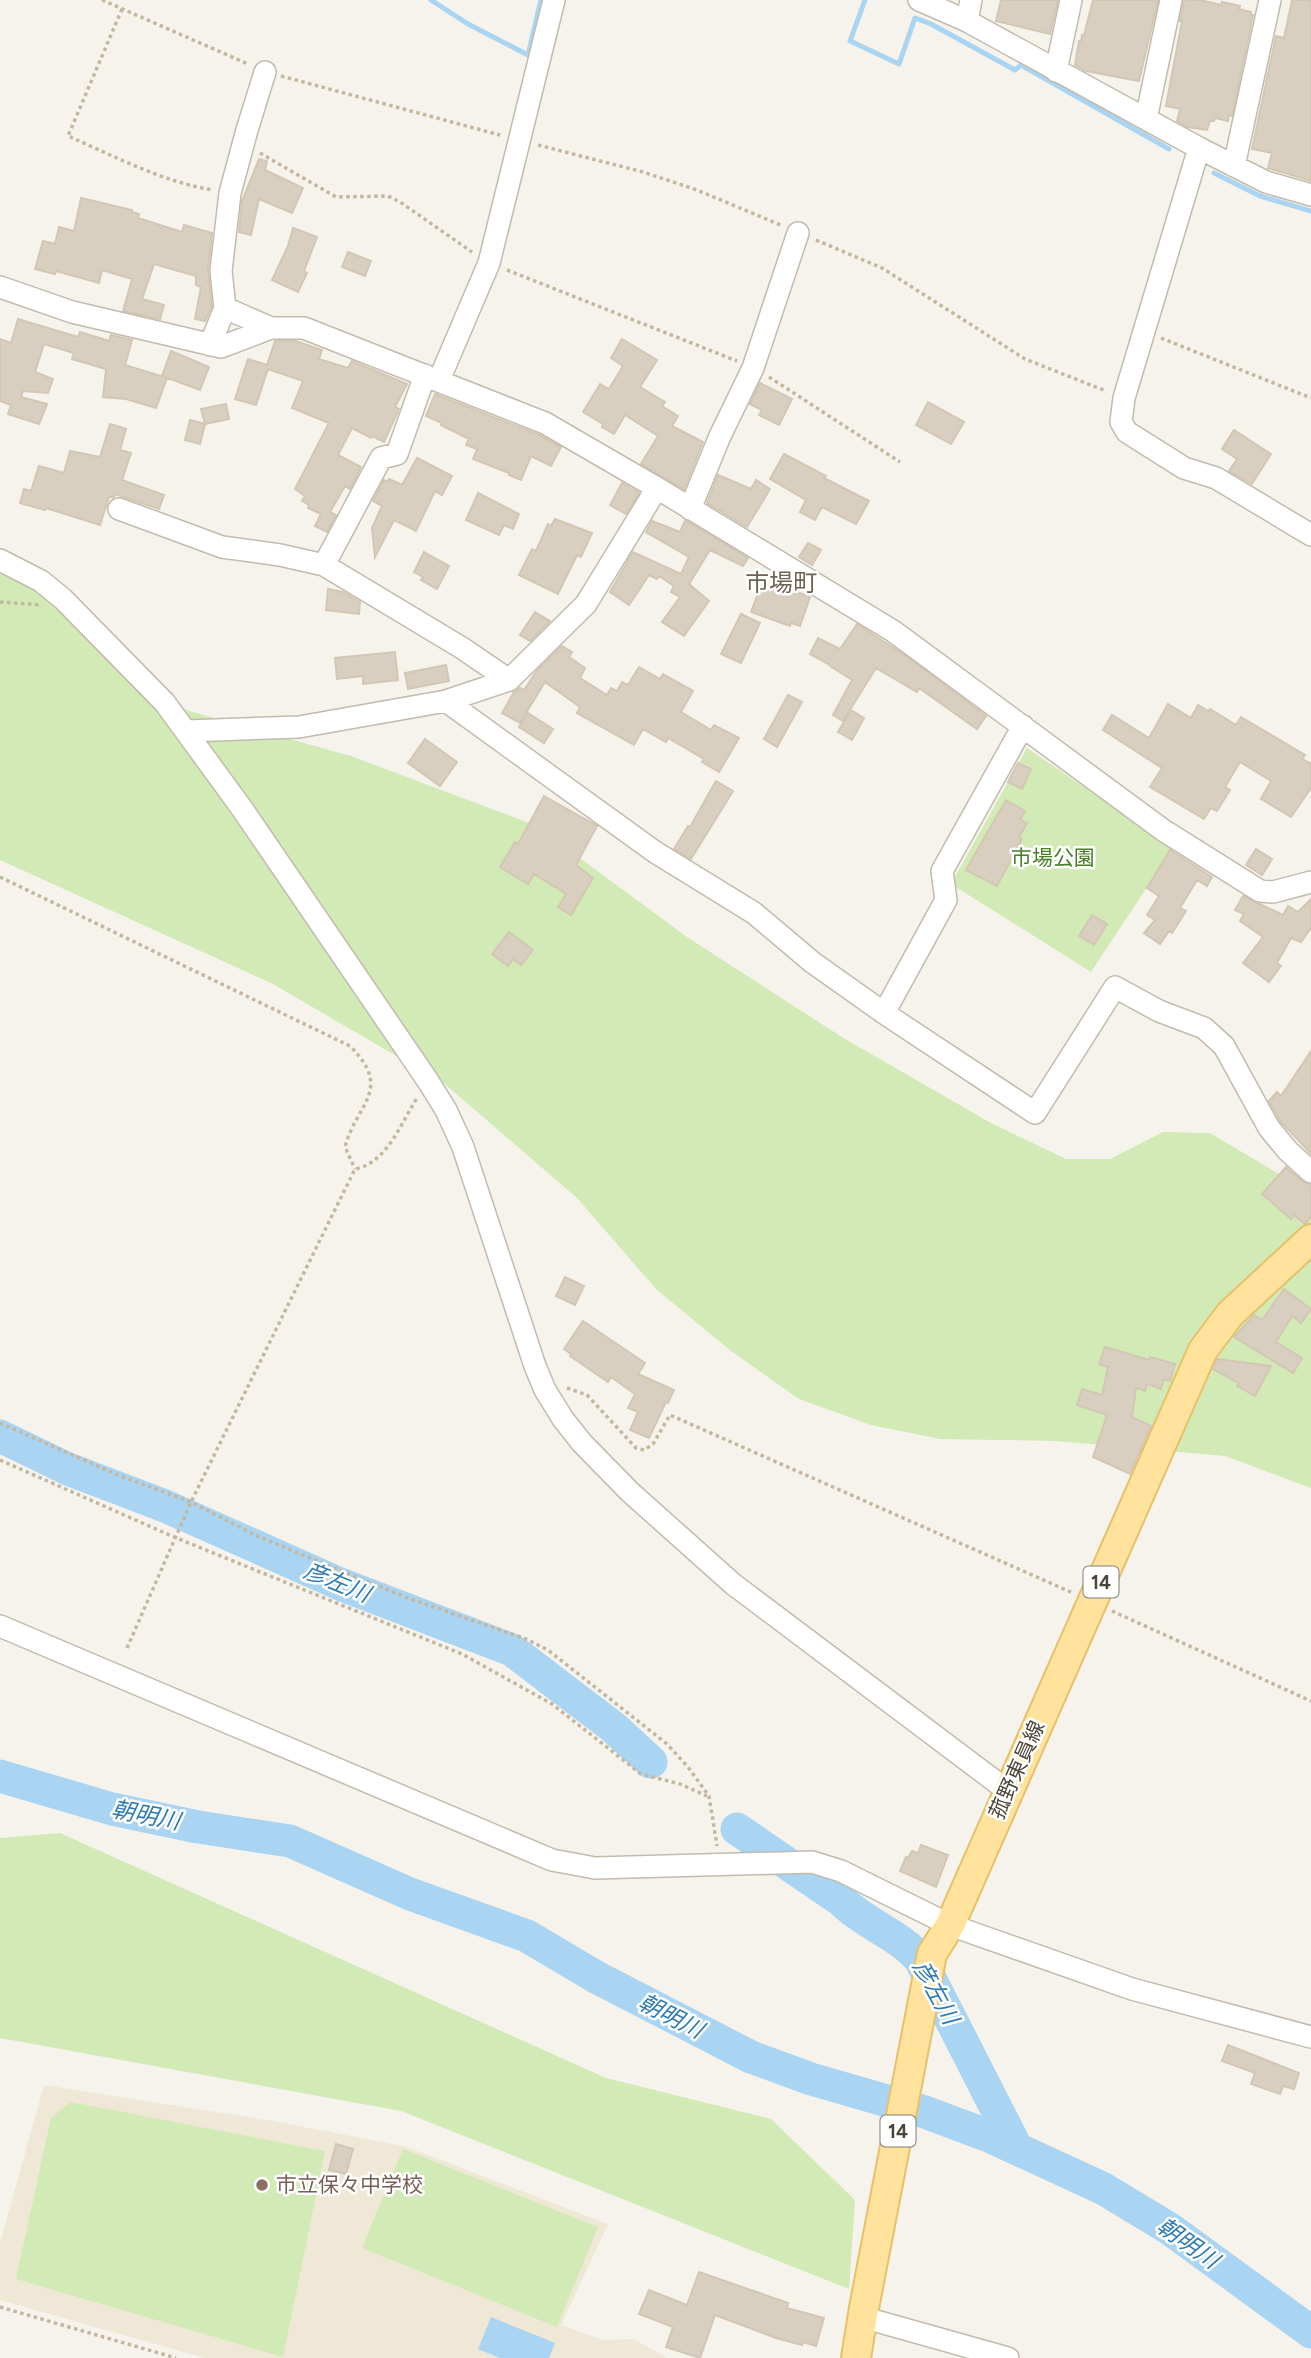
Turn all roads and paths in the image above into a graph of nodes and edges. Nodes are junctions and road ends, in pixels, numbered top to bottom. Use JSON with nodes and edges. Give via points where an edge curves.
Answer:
{"nodes":[{"id":1,"x":102,"y":0,"type":"edge"},
{"id":2,"x":554,"y":0,"type":"edge"},
{"id":3,"x":919,"y":0,"type":"edge"},
{"id":4,"x":971,"y":0,"type":"edge"},
{"id":5,"x":1071,"y":0,"type":"edge"},
{"id":6,"x":1171,"y":0,"type":"edge"},
{"id":7,"x":1270,"y":0,"type":"edge"},
{"id":8,"x":122,"y":9,"type":"junction"},
{"id":9,"x":967,"y":22,"type":"junction"},
{"id":10,"x":1056,"y":71,"type":"junction"},
{"id":11,"x":265,"y":72,"type":"junction"},
{"id":12,"x":1146,"y":119,"type":"junction"},
{"id":13,"x":519,"y":141,"type":"junction"},
{"id":14,"x":243,"y":143,"type":"junction"},
{"id":15,"x":1199,"y":148,"type":"junction"},
{"id":16,"x":1234,"y":166,"type":"junction"},
{"id":17,"x":230,"y":192,"type":"junction"},
{"id":18,"x":1311,"y":195,"type":"edge"},
{"id":19,"x":799,"y":233,"type":"junction"},
{"id":20,"x":489,"y":263,"type":"junction"},
{"id":21,"x":0,"y":287,"type":"edge"},
{"id":22,"x":225,"y":308,"type":"junction"},
{"id":23,"x":271,"y":328,"type":"junction"},
{"id":24,"x":1143,"y":331,"type":"junction"},
{"id":25,"x":210,"y":345,"type":"junction"},
{"id":26,"x":753,"y":368,"type":"junction"},
{"id":27,"x":432,"y":378,"type":"junction"},
{"id":28,"x":1124,"y":398,"type":"junction"},
{"id":29,"x":1311,"y":398,"type":"edge"},
{"id":30,"x":900,"y":462,"type":"dead end"},
{"id":31,"x":657,"y":488,"type":"junction"},
{"id":32,"x":118,"y":509,"type":"dead end"},
{"id":33,"x":690,"y":509,"type":"junction"},
{"id":34,"x":1311,"y":536,"type":"edge"},
{"id":35,"x":0,"y":560,"type":"edge"},
{"id":36,"x":324,"y":565,"type":"junction"},
{"id":37,"x":63,"y":598,"type":"junction"},
{"id":38,"x":0,"y":602,"type":"edge"},
{"id":39,"x":509,"y":680,"type":"junction"},
{"id":40,"x":446,"y":701,"type":"junction"},
{"id":41,"x":1023,"y":726,"type":"junction"},
{"id":42,"x":187,"y":731,"type":"junction"},
{"id":43,"x":0,"y":877,"type":"edge"},
{"id":44,"x":1311,"y":882,"type":"edge"},
{"id":45,"x":884,"y":1013,"type":"junction"},
{"id":46,"x":428,"y":1081,"type":"junction"},
{"id":47,"x":355,"y":1169,"type":"junction"},
{"id":48,"x":1311,"y":1172,"type":"edge"},
{"id":49,"x":1311,"y":1239,"type":"edge"},
{"id":50,"x":545,"y":1390,"type":"junction"},
{"id":51,"x":0,"y":1423,"type":"edge"},
{"id":52,"x":0,"y":1460,"type":"edge"},
{"id":53,"x":191,"y":1502,"type":"junction"},
{"id":54,"x":174,"y":1537,"type":"junction"},
{"id":55,"x":1092,"y":1602,"type":"junction"},
{"id":56,"x":0,"y":1626,"type":"edge"},
{"id":57,"x":127,"y":1648,"type":"dead end"},
{"id":58,"x":1311,"y":1701,"type":"edge"},
{"id":59,"x":1008,"y":1791,"type":"junction"},
{"id":60,"x":709,"y":1796,"type":"junction"},
{"id":61,"x":721,"y":1866,"type":"junction"},
{"id":62,"x":950,"y":1925,"type":"junction"},
{"id":63,"x":1311,"y":2037,"type":"edge"},
{"id":64,"x":0,"y":2308,"type":"edge"},
{"id":65,"x":863,"y":2312,"type":"junction"},
{"id":66,"x":176,"y":2358,"type":"edge"},
{"id":67,"x":856,"y":2358,"type":"edge"},
{"id":68,"x":1008,"y":2358,"type":"edge"}],
"edges":[{"from":1,"to":8,"type":"path"},
{"from":2,"to":13,"type":"street"},
{"from":3,"to":9,"type":"street"},
{"from":4,"to":9,"type":"street"},
{"from":5,"to":10,"type":"street"},
{"from":6,"to":12,"type":"street"},
{"from":7,"to":16,"type":"street"},
{"from":8,"to":11,"type":"path"},
{"from":8,"to":17,"type":"path","via":[[68,136],[197,187]]},
{"from":9,"to":10,"type":"street"},
{"from":10,"to":12,"type":"street"},
{"from":11,"to":13,"type":"path"},
{"from":11,"to":14,"type":"street"},
{"from":12,"to":15,"type":"street"},
{"from":13,"to":19,"type":"path","via":[[643,172]]},
{"from":13,"to":20,"type":"street"},
{"from":14,"to":17,"type":"street"},
{"from":14,"to":20,"type":"path","via":[[335,197],[388,196]]},
{"from":15,"to":16,"type":"street"},
{"from":15,"to":24,"type":"street"},
{"from":16,"to":18,"type":"street","via":[[1266,182]]},
{"from":17,"to":22,"type":"street","via":[[221,271]]},
{"from":19,"to":26,"type":"street"},
{"from":19,"to":28,"type":"path","via":[[882,268],[1025,359]]},
{"from":20,"to":26,"type":"path"},
{"from":20,"to":27,"type":"street"},
{"from":21,"to":25,"type":"street","via":[[72,312]]},
{"from":22,"to":23,"type":"street"},
{"from":22,"to":25,"type":"street"},
{"from":23,"to":25,"type":"street","via":[[221,347]]},
{"from":23,"to":27,"type":"street","via":[[304,328]]},
{"from":24,"to":28,"type":"street"},
{"from":24,"to":29,"type":"path"},
{"from":26,"to":30,"type":"path"},
{"from":26,"to":33,"type":"street"},
{"from":27,"to":31,"type":"street","via":[[545,423]]},
{"from":27,"to":36,"type":"street","via":[[397,454],[381,458]]},
{"from":28,"to":34,"type":"street","via":[[1121,422],[1127,432],[1184,468],[1216,478]]},
{"from":31,"to":33,"type":"street"},
{"from":31,"to":39,"type":"street","via":[[586,604]]},
{"from":32,"to":36,"type":"street","via":[[222,547]]},
{"from":33,"to":41,"type":"street","via":[[893,632]]},
{"from":35,"to":37,"type":"street"},
{"from":36,"to":39,"type":"street"},
{"from":37,"to":38,"type":"path","via":[[42,605]]},
{"from":37,"to":42,"type":"street"},
{"from":39,"to":40,"type":"street"},
{"from":40,"to":42,"type":"street","via":[[299,727]]},
{"from":40,"to":45,"type":"street","via":[[655,852],[754,913]]},
{"from":41,"to":44,"type":"street","via":[[1163,830],[1260,891]]},
{"from":41,"to":45,"type":"street","via":[[942,870],[946,900]]},
{"from":42,"to":46,"type":"street"},
{"from":43,"to":47,"type":"path","via":[[350,1046],[368,1067],[371,1092],[345,1147]]},
{"from":45,"to":48,"type":"street","via":[[1035,1113],[1115,987],[1204,1028],[1224,1046],[1269,1128]]},
{"from":46,"to":47,"type":"path","via":[[384,1154]]},
{"from":46,"to":50,"type":"street","via":[[463,1147]]},
{"from":47,"to":53,"type":"path"},
{"from":49,"to":55,"type":"main road","name":"菰野東員線","number":"14","via":[[1230,1314],[1203,1350]]},
{"from":50,"to":55,"type":"path","via":[[568,1388],[587,1395],[636,1448],[644,1450],[653,1444],[670,1415]]},
{"from":50,"to":59,"type":"street","via":[[582,1443],[733,1584]]},
{"from":51,"to":53,"type":"path"},
{"from":52,"to":54,"type":"path"},
{"from":53,"to":54,"type":"path"},
{"from":53,"to":60,"type":"path","via":[[303,1555],[548,1650],[667,1744]]},
{"from":54,"to":57,"type":"path"},
{"from":54,"to":60,"type":"path","via":[[462,1654],[552,1704],[641,1774]]},
{"from":55,"to":58,"type":"path"},
{"from":55,"to":59,"type":"main road","name":"菰野東員線","number":"14"},
{"from":56,"to":61,"type":"street","via":[[552,1860],[595,1867]]},
{"from":59,"to":62,"type":"main road","name":"菰野東員線","number":"14"},
{"from":60,"to":61,"type":"path"},
{"from":61,"to":62,"type":"street","via":[[812,1862],[841,1871]]},
{"from":62,"to":63,"type":"street","via":[[1132,1989]]},
{"from":62,"to":65,"type":"main road","name":"菰野東員線","number":"14","via":[[932,1954]]},
{"from":64,"to":66,"type":"path"},
{"from":65,"to":67,"type":"main road","name":"菰野東員線","number":"14"},
{"from":65,"to":68,"type":"street"}]}
